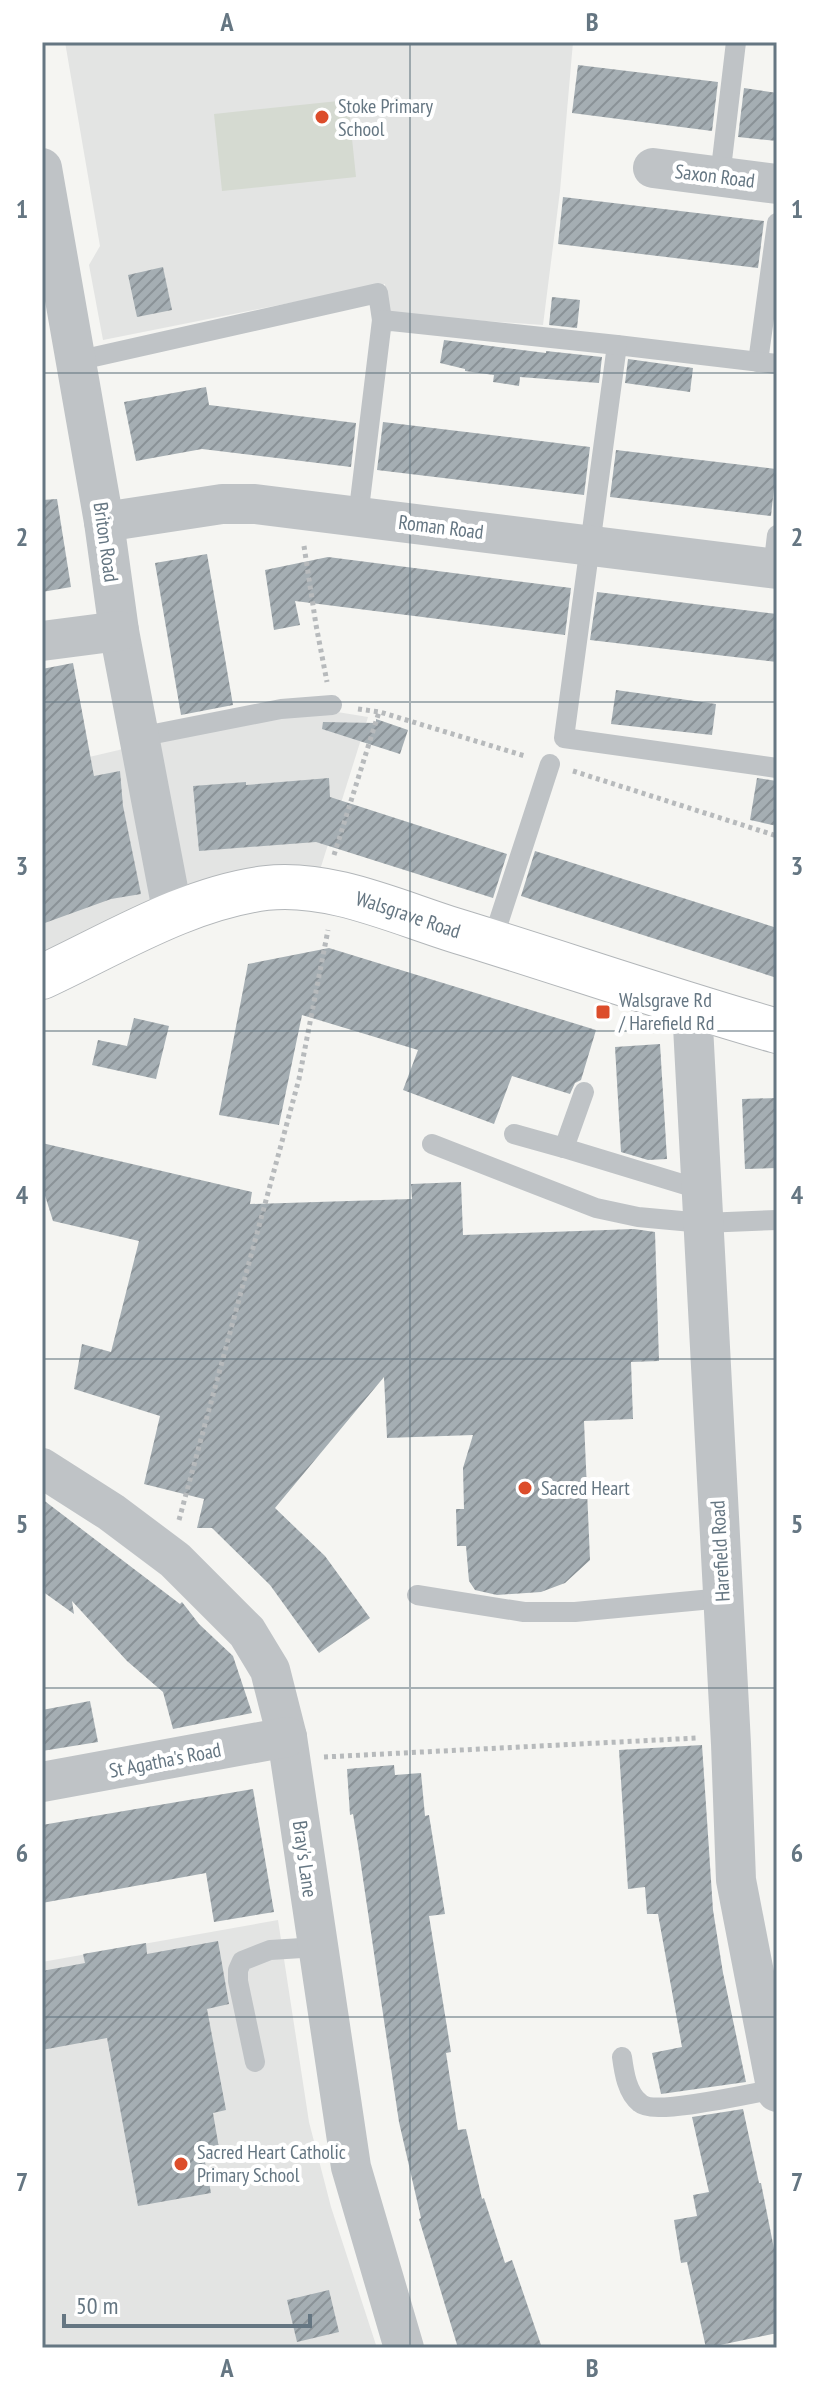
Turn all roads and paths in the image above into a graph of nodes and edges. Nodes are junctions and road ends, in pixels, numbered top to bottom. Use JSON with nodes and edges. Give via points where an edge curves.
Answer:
{"nodes":[{"id":1,"x":736,"y":42,"type":"edge"},
{"id":2,"x":653,"y":168,"type":"dead end"},
{"id":3,"x":42,"y":173,"type":"edge"},
{"id":4,"x":720,"y":177,"type":"junction"},
{"id":5,"x":777,"y":184,"type":"edge"},
{"id":6,"x":777,"y":223,"type":"edge"},
{"id":7,"x":382,"y":320,"type":"junction"},
{"id":8,"x":617,"y":345,"type":"junction"},
{"id":9,"x":76,"y":361,"type":"junction"},
{"id":10,"x":767,"y":363,"type":"edge"},
{"id":11,"x":299,"y":509,"type":"junction"},
{"id":12,"x":358,"y":517,"type":"junction"},
{"id":13,"x":104,"y":522,"type":"junction"},
{"id":14,"x":591,"y":546,"type":"junction"},
{"id":15,"x":776,"y":558,"type":"edge"},
{"id":16,"x":119,"y":631,"type":"junction"},
{"id":17,"x":42,"y":641,"type":"edge"},
{"id":18,"x":332,"y":705,"type":"junction"},
{"id":19,"x":380,"y":712,"type":"junction"},
{"id":20,"x":139,"y":737,"type":"junction"},
{"id":21,"x":550,"y":764,"type":"junction"},
{"id":22,"x":777,"y":768,"type":"edge"},
{"id":23,"x":777,"y":836,"type":"edge"},
{"id":24,"x":329,"y":892,"type":"junction"},
{"id":25,"x":173,"y":915,"type":"junction"},
{"id":26,"x":492,"y":942,"type":"junction"},
{"id":27,"x":42,"y":977,"type":"edge"},
{"id":28,"x":692,"y":1007,"type":"junction"},
{"id":29,"x":777,"y":1031,"type":"edge"},
{"id":30,"x":584,"y":1092,"type":"dead end"},
{"id":31,"x":514,"y":1134,"type":"dead end"},
{"id":32,"x":432,"y":1144,"type":"dead end"},
{"id":33,"x":564,"y":1148,"type":"junction"},
{"id":34,"x":702,"y":1206,"type":"junction"},
{"id":35,"x":777,"y":1220,"type":"edge"},
{"id":36,"x":42,"y":1468,"type":"edge"},
{"id":37,"x":155,"y":1544,"type":"junction"},
{"id":38,"x":417,"y":1595,"type":"dead end"},
{"id":39,"x":723,"y":1598,"type":"junction"},
{"id":40,"x":730,"y":1736,"type":"junction"},
{"id":41,"x":289,"y":1748,"type":"junction"},
{"id":42,"x":42,"y":1782,"type":"edge"},
{"id":43,"x":760,"y":1920,"type":"edge"},
{"id":44,"x":318,"y":1947,"type":"junction"},
{"id":45,"x":622,"y":2057,"type":"dead end"},
{"id":46,"x":255,"y":2062,"type":"dead end"},
{"id":47,"x":777,"y":2090,"type":"edge"},
{"id":48,"x":404,"y":2348,"type":"edge"}],
"edges":[{"from":1,"to":4,"type":"lane"},
{"from":2,"to":4,"type":"street","name":"Saxon Road"},
{"from":3,"to":9,"type":"street","name":"Briton Road"},
{"from":4,"to":5,"type":"street","name":"Saxon Road"},
{"from":6,"to":10,"type":"lane"},
{"from":7,"to":8,"type":"lane"},
{"from":7,"to":9,"type":"lane","via":[[378,293]]},
{"from":7,"to":12,"type":"lane"},
{"from":8,"to":10,"type":"lane"},
{"from":8,"to":14,"type":"lane"},
{"from":9,"to":13,"type":"street","name":"Briton Road"},
{"from":11,"to":12,"type":"street","name":"Roman Road"},
{"from":11,"to":13,"type":"street","name":"Roman Road","via":[[222,504]]},
{"from":11,"to":18,"type":"path"},
{"from":12,"to":14,"type":"street","name":"Roman Road"},
{"from":13,"to":16,"type":"street","name":"Briton Road"},
{"from":14,"to":15,"type":"street","name":"Roman Road"},
{"from":14,"to":22,"type":"lane","via":[[564,738]]},
{"from":16,"to":17,"type":"street"},
{"from":16,"to":20,"type":"street","name":"Briton Road"},
{"from":18,"to":19,"type":"path"},
{"from":18,"to":20,"type":"lane","via":[[281,709]]},
{"from":19,"to":21,"type":"path"},
{"from":19,"to":24,"type":"path"},
{"from":20,"to":25,"type":"street","name":"Briton Road"},
{"from":21,"to":23,"type":"path"},
{"from":21,"to":26,"type":"lane"},
{"from":24,"to":25,"type":"highway","name":"Walsgrave Road","via":[[302,887],[257,890]]},
{"from":24,"to":26,"type":"highway","name":"Walsgrave Road"},
{"from":24,"to":37,"type":"path","via":[[299,1079],[181,1518]]},
{"from":25,"to":27,"type":"highway","name":"Walsgrave Road"},
{"from":26,"to":28,"type":"highway","name":"Walsgrave Road"},
{"from":28,"to":29,"type":"highway","name":"Walsgrave Road"},
{"from":28,"to":34,"type":"street","name":"Harefield Road"},
{"from":30,"to":33,"type":"lane"},
{"from":31,"to":33,"type":"lane"},
{"from":32,"to":34,"type":"lane","via":[[596,1208],[638,1217]]},
{"from":33,"to":34,"type":"lane"},
{"from":34,"to":35,"type":"lane"},
{"from":34,"to":39,"type":"street","name":"Harefield Road"},
{"from":36,"to":37,"type":"street","name":"Bray's Lane"},
{"from":37,"to":41,"type":"street","name":"Bray's Lane","via":[[247,1632],[270,1670]]},
{"from":38,"to":39,"type":"lane","via":[[524,1612]]},
{"from":39,"to":40,"type":"street","name":"Harefield Road"},
{"from":40,"to":41,"type":"path"},
{"from":40,"to":43,"type":"street","name":"Harefield Road","via":[[736,1880]]},
{"from":41,"to":42,"type":"street","name":"St Agatha's Road"},
{"from":41,"to":44,"type":"street","name":"Bray's Lane"},
{"from":43,"to":47,"type":"street","name":"Harefield Road"},
{"from":44,"to":46,"type":"lane","via":[[270,1950],[242,1961],[238,1981]]},
{"from":44,"to":48,"type":"street","name":"Bray's Lane","via":[[351,2167]]},
{"from":45,"to":47,"type":"lane","via":[[632,2092],[647,2107]]}]}
